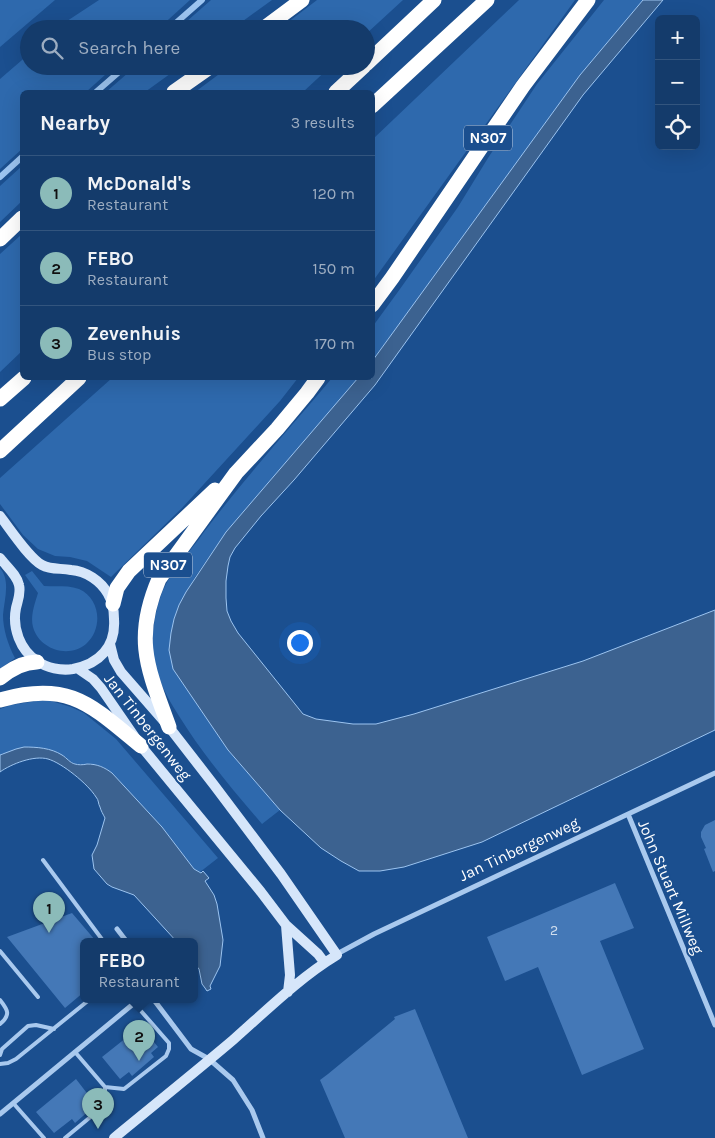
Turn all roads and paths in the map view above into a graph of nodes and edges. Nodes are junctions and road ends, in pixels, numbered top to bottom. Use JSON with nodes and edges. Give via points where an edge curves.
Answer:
{"nodes":[{"id":1,"x":302,"y":0,"type":"edge"},
{"id":2,"x":434,"y":0,"type":"edge"},
{"id":3,"x":487,"y":0,"type":"edge"},
{"id":4,"x":588,"y":0,"type":"edge"},
{"id":5,"x":275,"y":20,"type":"edge"},
{"id":6,"x":375,"y":56,"type":"edge"},
{"id":7,"x":198,"y":75,"type":"edge"},
{"id":8,"x":354,"y":75,"type":"edge"},
{"id":9,"x":177,"y":90,"type":"edge"},
{"id":10,"x":338,"y":90,"type":"edge"},
{"id":11,"x":375,"y":103,"type":"edge"},
{"id":12,"x":20,"y":220,"type":"edge"},
{"id":13,"x":3,"y":236,"type":"edge"},
{"id":14,"x":375,"y":301,"type":"edge"},
{"id":15,"x":22,"y":380,"type":"edge"},
{"id":16,"x":77,"y":380,"type":"edge"},
{"id":17,"x":317,"y":380,"type":"edge"},
{"id":18,"x":0,"y":399,"type":"edge"},
{"id":19,"x":0,"y":451,"type":"edge"},
{"id":20,"x":236,"y":473,"type":"junction"},
{"id":21,"x":0,"y":516,"type":"edge"},
{"id":22,"x":0,"y":558,"type":"edge"},
{"id":23,"x":112,"y":604,"type":"junction"},
{"id":24,"x":110,"y":644,"type":"junction"},
{"id":25,"x":37,"y":662,"type":"junction"},
{"id":26,"x":77,"y":668,"type":"junction"},
{"id":27,"x":0,"y":678,"type":"edge"},
{"id":28,"x":0,"y":700,"type":"edge"},
{"id":29,"x":169,"y":727,"type":"junction"},
{"id":30,"x":141,"y":746,"type":"junction"},
{"id":31,"x":715,"y":773,"type":"edge"},
{"id":32,"x":628,"y":814,"type":"junction"},
{"id":33,"x":43,"y":860,"type":"dead end"},
{"id":34,"x":286,"y":925,"type":"junction"},
{"id":35,"x":116,"y":929,"type":"dead end"},
{"id":36,"x":101,"y":938,"type":"edge"},
{"id":37,"x":124,"y":938,"type":"edge"},
{"id":38,"x":0,"y":951,"type":"edge"},
{"id":39,"x":337,"y":955,"type":"junction"},
{"id":40,"x":324,"y":962,"type":"junction"},
{"id":41,"x":288,"y":992,"type":"junction"},
{"id":42,"x":38,"y":997,"type":"dead end"},
{"id":43,"x":0,"y":1000,"type":"edge"},
{"id":44,"x":85,"y":1003,"type":"edge"},
{"id":45,"x":134,"y":1003,"type":"edge"},
{"id":46,"x":138,"y":1003,"type":"edge"},
{"id":47,"x":156,"y":1003,"type":"edge"},
{"id":48,"x":0,"y":1024,"type":"edge"},
{"id":49,"x":715,"y":1025,"type":"edge"},
{"id":50,"x":55,"y":1029,"type":"junction"},
{"id":51,"x":75,"y":1052,"type":"junction"},
{"id":52,"x":0,"y":1055,"type":"edge"},
{"id":53,"x":210,"y":1059,"type":"junction"},
{"id":54,"x":0,"y":1064,"type":"edge"},
{"id":55,"x":105,"y":1086,"type":"junction"},
{"id":56,"x":14,"y":1104,"type":"junction"},
{"id":57,"x":0,"y":1114,"type":"edge"},
{"id":58,"x":44,"y":1138,"type":"edge"},
{"id":59,"x":65,"y":1138,"type":"edge"},
{"id":60,"x":114,"y":1138,"type":"edge"},
{"id":61,"x":263,"y":1138,"type":"edge"}],
"edges":[{"from":1,"to":5,"type":"highway"},
{"from":2,"to":6,"type":"highway"},
{"from":3,"to":11,"type":"highway"},
{"from":4,"to":14,"type":"highway","number":"N307","via":[[523,86]]},
{"from":7,"to":9,"type":"highway"},
{"from":8,"to":10,"type":"highway"},
{"from":12,"to":13,"type":"highway"},
{"from":15,"to":18,"type":"highway"},
{"from":16,"to":19,"type":"highway"},
{"from":17,"to":20,"type":"highway","number":"N307"},
{"from":20,"to":23,"type":"highway","number":"N307","via":[[129,571],[117,588]]},
{"from":20,"to":29,"type":"highway","number":"N307","via":[[162,574],[147,614],[146,658]]},
{"from":21,"to":23,"type":"street","via":[[35,560],[43,566],[79,571],[95,579]]},
{"from":22,"to":25,"type":"street","via":[[19,586],[15,620],[19,640]]},
{"from":23,"to":24,"type":"street","via":[[115,625]]},
{"from":24,"to":26,"type":"street","via":[[98,659]]},
{"from":24,"to":29,"type":"street","name":"Jan Tinbergenweg","via":[[121,672]]},
{"from":25,"to":26,"type":"street","via":[[60,669]]},
{"from":25,"to":27,"type":"highway","via":[[25,663]]},
{"from":26,"to":30,"type":"street","name":"Jan Tinbergenweg","via":[[101,688]]},
{"from":28,"to":30,"type":"highway","via":[[43,692],[75,698],[98,711]]},
{"from":29,"to":39,"type":"street","name":"Jan Tinbergenweg","via":[[281,874]]},
{"from":30,"to":34,"type":"street","name":"Jan Tinbergenweg"},
{"from":31,"to":32,"type":"street","name":"Jan Tinbergenweg"},
{"from":32,"to":39,"type":"street","name":"Jan Tinbergenweg","via":[[374,934]]},
{"from":32,"to":49,"type":"street","name":"John Stuart Millweg"},
{"from":33,"to":36,"type":"lane"},
{"from":34,"to":40,"type":"street","name":"Jan Tinbergenweg"},
{"from":34,"to":41,"type":"street","via":[[290,975]]},
{"from":35,"to":37,"type":"street"},
{"from":38,"to":42,"type":"lane"},
{"from":39,"to":40,"type":"street","name":"Jan Tinbergenweg"},
{"from":40,"to":41,"type":"street","name":"Jan Tinbergenweg"},
{"from":41,"to":53,"type":"street","name":"Jan Tinbergenweg"},
{"from":43,"to":48,"type":"lane","via":[[8,1014]]},
{"from":44,"to":50,"type":"lane"},
{"from":45,"to":51,"type":"street"},
{"from":46,"to":55,"type":"lane","via":[[169,1042],[169,1049],[166,1056],[124,1089]]},
{"from":47,"to":53,"type":"street","via":[[191,1049]]},
{"from":50,"to":52,"type":"lane","via":[[28,1026],[2,1049]]},
{"from":50,"to":54,"type":"lane","via":[[16,1059]]},
{"from":51,"to":55,"type":"lane"},
{"from":51,"to":56,"type":"street"},
{"from":53,"to":60,"type":"street","name":"Jan Tinbergenweg"},
{"from":53,"to":61,"type":"street","via":[[233,1080],[252,1110]]},
{"from":55,"to":59,"type":"lane","via":[[105,1105]]},
{"from":56,"to":57,"type":"street"},
{"from":56,"to":58,"type":"lane"}]}
